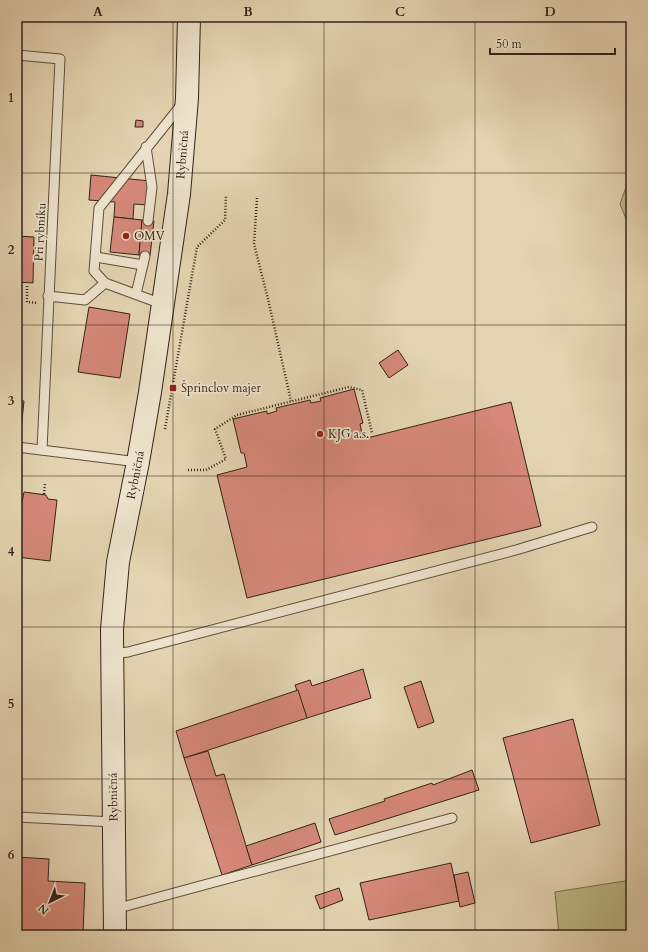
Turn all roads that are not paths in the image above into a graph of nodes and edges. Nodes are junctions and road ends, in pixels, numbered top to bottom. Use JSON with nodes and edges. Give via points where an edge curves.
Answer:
{"nodes":[{"id":1,"x":189,"y":17,"type":"edge"},
{"id":2,"x":17,"y":55,"type":"edge"},
{"id":3,"x":187,"y":98,"type":"junction"},
{"id":4,"x":146,"y":148,"type":"junction"},
{"id":5,"x":148,"y":221,"type":"dead end"},
{"id":6,"x":96,"y":257,"type":"junction"},
{"id":7,"x":105,"y":283,"type":"junction"},
{"id":8,"x":136,"y":294,"type":"junction"},
{"id":9,"x":48,"y":300,"type":"junction"},
{"id":10,"x":162,"y":304,"type":"junction"},
{"id":11,"x":17,"y":447,"type":"edge"},
{"id":12,"x":42,"y":450,"type":"junction"},
{"id":13,"x":138,"y":462,"type":"junction"},
{"id":14,"x":592,"y":527,"type":"dead end"},
{"id":15,"x":111,"y":654,"type":"junction"},
{"id":16,"x":17,"y":817,"type":"edge"},
{"id":17,"x":452,"y":818,"type":"dead end"},
{"id":18,"x":114,"y":822,"type":"junction"},
{"id":19,"x":115,"y":909,"type":"junction"},
{"id":20,"x":115,"y":935,"type":"edge"}],
"edges":[{"from":1,"to":3,"type":"main road","name":"Rybničná"},
{"from":2,"to":9,"type":"lane","name":"Pri rybníku","via":[[60,59]]},
{"from":3,"to":4,"type":"lane"},
{"from":3,"to":10,"type":"main road","name":"Rybničná","via":[[179,194]]},
{"from":4,"to":5,"type":"lane","via":[[152,187]]},
{"from":4,"to":6,"type":"lane","via":[[99,208]]},
{"from":6,"to":7,"type":"lane","via":[[94,271]]},
{"from":6,"to":8,"type":"lane","via":[[144,260]]},
{"from":7,"to":8,"type":"lane"},
{"from":7,"to":9,"type":"lane","via":[[84,300]]},
{"from":8,"to":10,"type":"lane"},
{"from":9,"to":12,"type":"lane","name":"Pri rybníku"},
{"from":10,"to":13,"type":"main road","name":"Rybničná"},
{"from":11,"to":12,"type":"lane"},
{"from":12,"to":13,"type":"lane"},
{"from":13,"to":15,"type":"main road","name":"Rybničná","via":[[118,562]]},
{"from":14,"to":15,"type":"lane","via":[[500,554],[128,652]]},
{"from":15,"to":18,"type":"main road","name":"Rybničná"},
{"from":16,"to":18,"type":"lane"},
{"from":17,"to":19,"type":"lane"},
{"from":18,"to":19,"type":"main road","name":"Rybničná"},
{"from":19,"to":20,"type":"main road","name":"Rybničná"}]}
